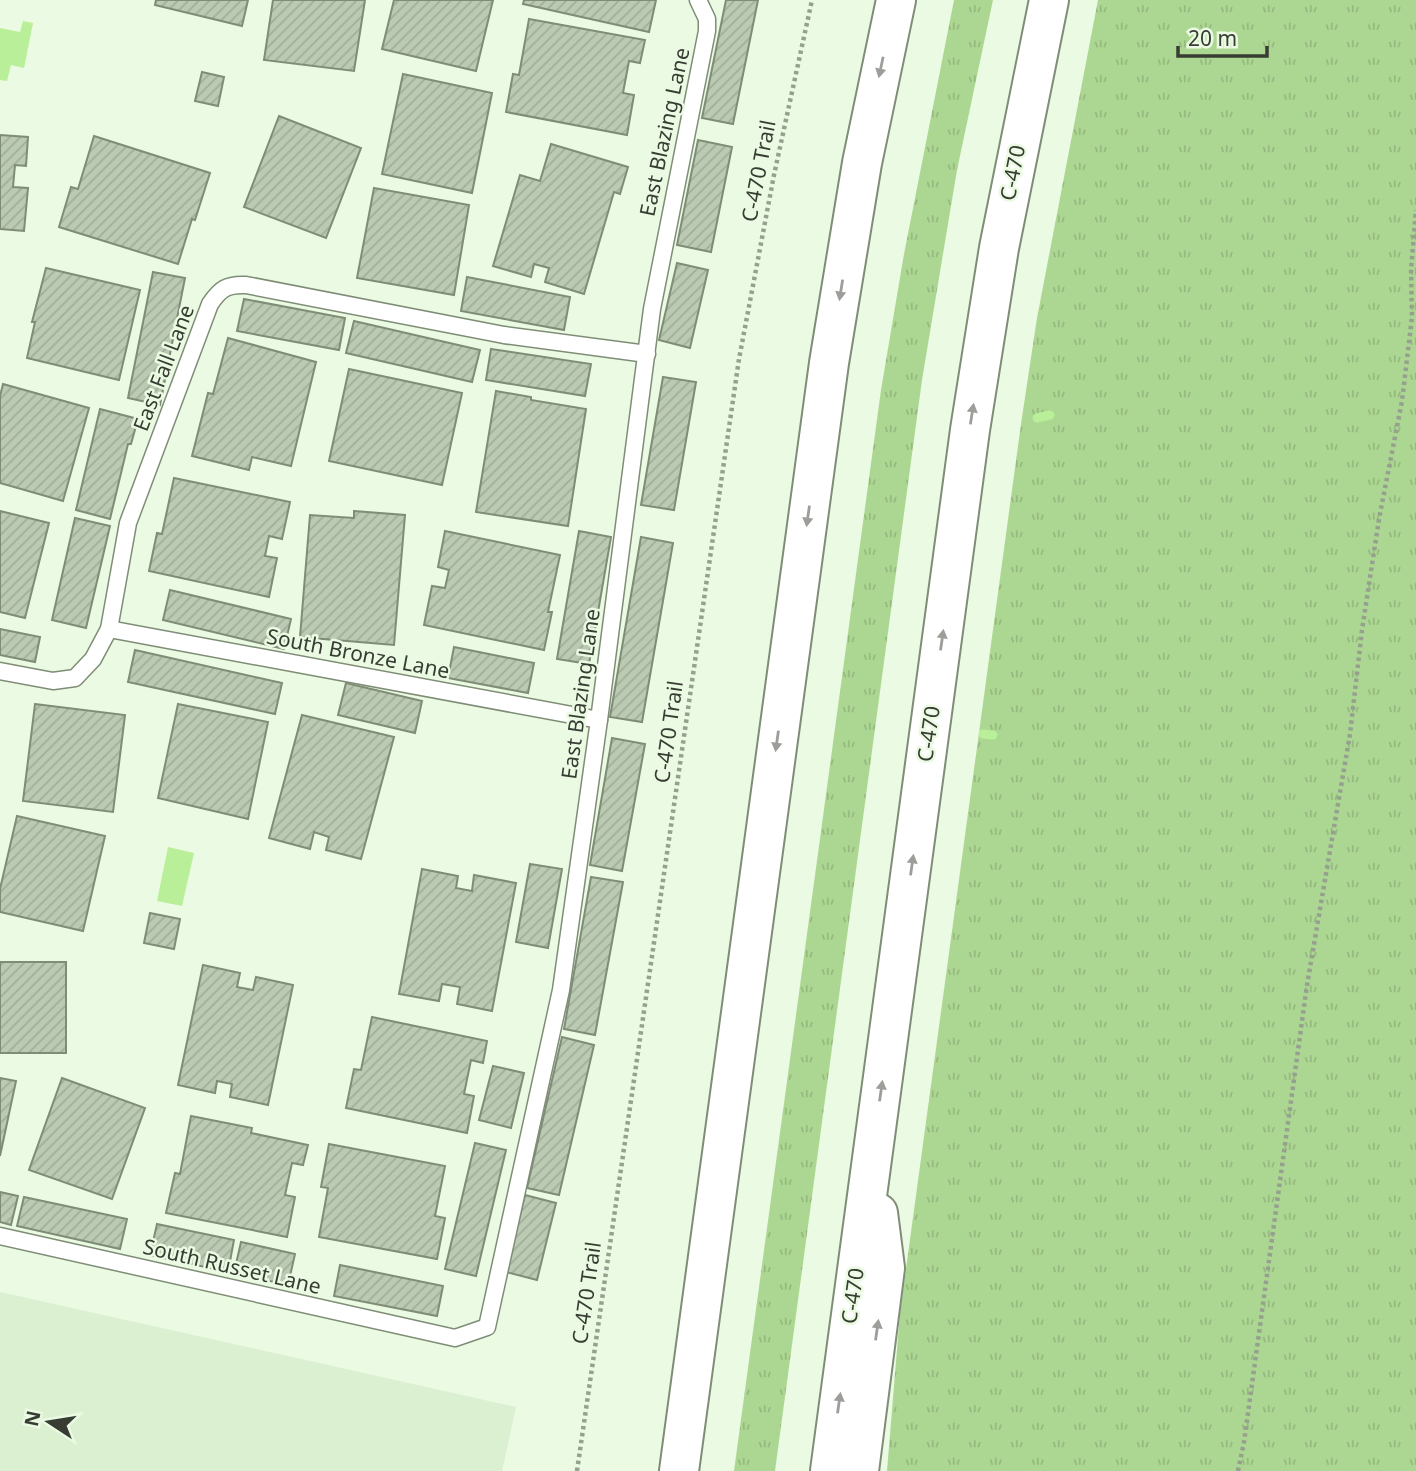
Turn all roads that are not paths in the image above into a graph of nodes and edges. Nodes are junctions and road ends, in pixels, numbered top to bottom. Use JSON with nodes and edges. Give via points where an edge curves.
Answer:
{"nodes":[{"id":1,"x":698,"y":0,"type":"edge"},
{"id":2,"x":896,"y":0,"type":"edge"},
{"id":3,"x":1049,"y":0,"type":"edge"},
{"id":4,"x":648,"y":354,"type":"junction"},
{"id":5,"x":108,"y":629,"type":"junction"},
{"id":6,"x":0,"y":671,"type":"edge"},
{"id":7,"x":599,"y":720,"type":"junction"},
{"id":8,"x":872,"y":1158,"type":"junction"},
{"id":9,"x":0,"y":1236,"type":"edge"},
{"id":10,"x":706,"y":1266,"type":"junction"},
{"id":11,"x":455,"y":1338,"type":"joint"},
{"id":12,"x":658,"y":1471,"type":"edge"},
{"id":13,"x":679,"y":1471,"type":"edge"},
{"id":14,"x":830,"y":1471,"type":"edge"},
{"id":15,"x":859,"y":1471,"type":"edge"}],
"edges":[{"from":1,"to":4,"type":"lane","name":"East Blazing Lane","via":[[708,31],[657,277]]},
{"from":2,"to":10,"type":"highway","one_way":true,"via":[[862,163],[831,351]]},
{"from":8,"to":3,"type":"highway","name":"C-470","one_way":true,"via":[[976,386]]},
{"from":4,"to":5,"type":"lane","name":"East Fall Lane","via":[[479,331],[246,285],[219,290],[128,523]]},
{"from":4,"to":7,"type":"lane","name":"East Blazing Lane"},
{"from":5,"to":6,"type":"lane","name":"East Fall Lane","via":[[93,659],[75,678],[53,681]]},
{"from":5,"to":7,"type":"lane","name":"South Bronze Lane"},
{"from":7,"to":11,"type":"lane","name":"East Blazing Lane","via":[[561,990],[487,1327]]},
{"from":14,"to":8,"type":"highway","name":"C-470","one_way":true},
{"from":15,"to":8,"type":"highway","one_way":true,"via":[[885,1268]]},
{"from":9,"to":11,"type":"lane","name":"South Russet Lane"},
{"from":10,"to":12,"type":"highway","via":[[683,1309]]},
{"from":10,"to":13,"type":"highway"}]}
